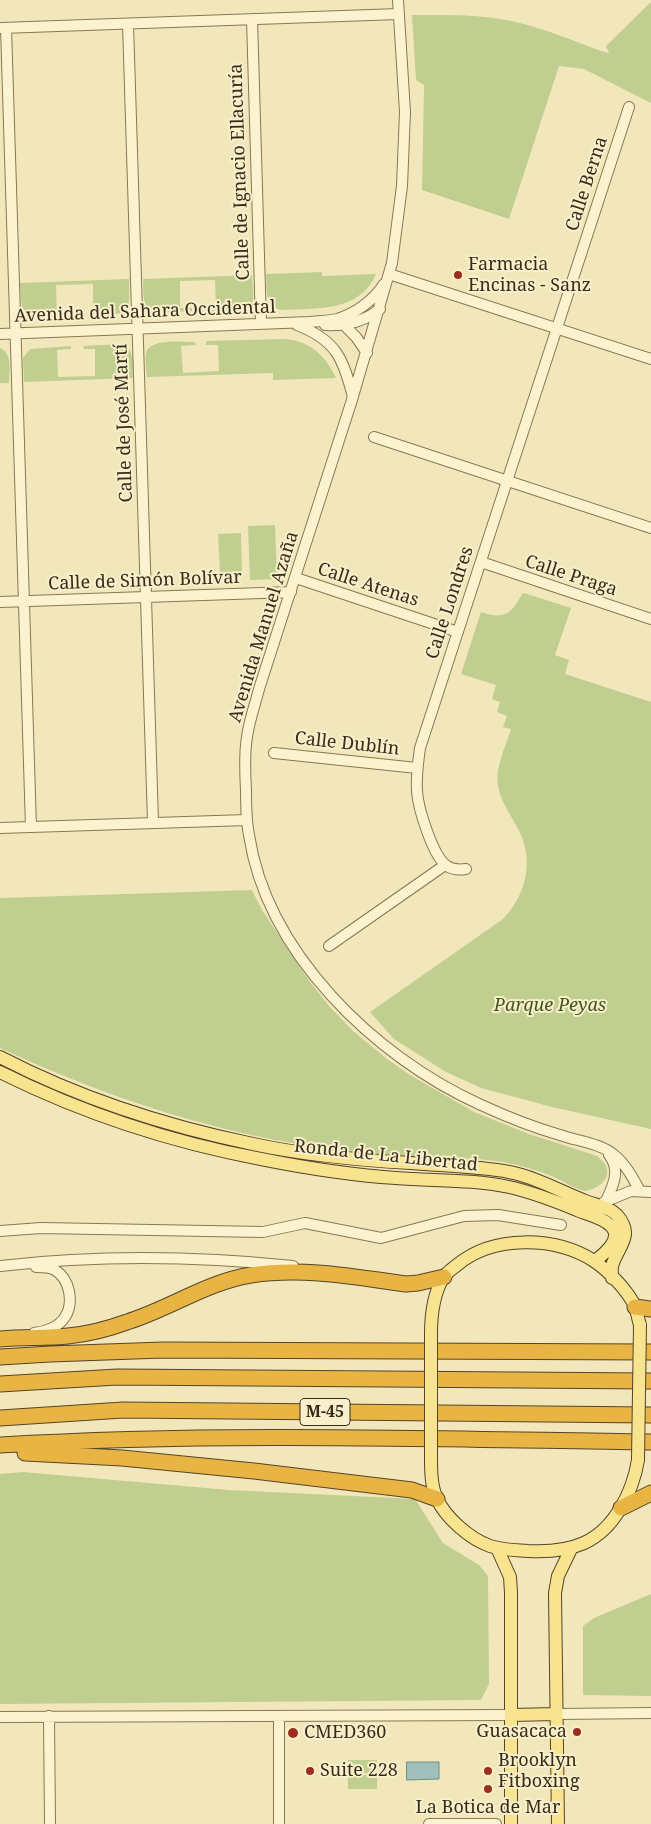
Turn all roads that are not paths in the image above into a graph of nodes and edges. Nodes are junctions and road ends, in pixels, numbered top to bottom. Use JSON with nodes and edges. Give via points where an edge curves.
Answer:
{"nodes":[{"id":1,"x":398,"y":0,"type":"edge"},
{"id":2,"x":400,"y":14,"type":"junction"},
{"id":3,"x":252,"y":20,"type":"junction"},
{"id":4,"x":128,"y":24,"type":"junction"},
{"id":5,"x":3,"y":28,"type":"edge"},
{"id":6,"x":629,"y":107,"type":"dead end"},
{"id":7,"x":389,"y":274,"type":"junction"},
{"id":8,"x":380,"y":309,"type":"junction"},
{"id":9,"x":341,"y":322,"type":"junction"},
{"id":10,"x":291,"y":323,"type":"junction"},
{"id":11,"x":261,"y":324,"type":"junction"},
{"id":12,"x":138,"y":328,"type":"junction"},
{"id":13,"x":557,"y":329,"type":"junction"},
{"id":14,"x":15,"y":333,"type":"junction"},
{"id":15,"x":0,"y":334,"type":"edge"},
{"id":16,"x":367,"y":353,"type":"junction"},
{"id":17,"x":651,"y":359,"type":"edge"},
{"id":18,"x":353,"y":397,"type":"junction"},
{"id":19,"x":374,"y":437,"type":"dead end"},
{"id":20,"x":507,"y":481,"type":"junction"},
{"id":21,"x":651,"y":528,"type":"edge"},
{"id":22,"x":481,"y":562,"type":"junction"},
{"id":23,"x":296,"y":578,"type":"junction"},
{"id":24,"x":291,"y":592,"type":"junction"},
{"id":25,"x":146,"y":597,"type":"junction"},
{"id":26,"x":24,"y":601,"type":"junction"},
{"id":27,"x":0,"y":602,"type":"edge"},
{"id":28,"x":651,"y":619,"type":"edge"},
{"id":29,"x":458,"y":632,"type":"junction"},
{"id":30,"x":274,"y":753,"type":"dead end"},
{"id":31,"x":417,"y":768,"type":"junction"},
{"id":32,"x":247,"y":820,"type":"junction"},
{"id":33,"x":153,"y":822,"type":"junction"},
{"id":34,"x":31,"y":827,"type":"junction"},
{"id":35,"x":0,"y":828,"type":"edge"},
{"id":36,"x":446,"y":865,"type":"junction"},
{"id":37,"x":466,"y":869,"type":"dead end"},
{"id":38,"x":329,"y":946,"type":"dead end"},
{"id":39,"x":0,"y":1057,"type":"edge"},
{"id":40,"x":0,"y":1072,"type":"edge"},
{"id":41,"x":604,"y":1149,"type":"junction"},
{"id":42,"x":640,"y":1191,"type":"junction"},
{"id":43,"x":651,"y":1192,"type":"edge"},
{"id":44,"x":604,"y":1203,"type":"junction"},
{"id":45,"x":561,"y":1225,"type":"dead end"},
{"id":46,"x":0,"y":1231,"type":"edge"},
{"id":47,"x":594,"y":1261,"type":"junction"},
{"id":48,"x":0,"y":1266,"type":"edge"},
{"id":49,"x":331,"y":1274,"type":"junction"},
{"id":50,"x":444,"y":1277,"type":"junction"},
{"id":51,"x":612,"y":1278,"type":"junction"},
{"id":52,"x":635,"y":1307,"type":"junction"},
{"id":53,"x":651,"y":1309,"type":"edge"},
{"id":54,"x":3,"y":1339,"type":"edge"},
{"id":55,"x":651,"y":1352,"type":"edge"},
{"id":56,"x":0,"y":1357,"type":"edge"},
{"id":57,"x":651,"y":1381,"type":"edge"},
{"id":58,"x":0,"y":1384,"type":"edge"},
{"id":59,"x":651,"y":1415,"type":"edge"},
{"id":60,"x":0,"y":1418,"type":"edge"},
{"id":61,"x":651,"y":1442,"type":"edge"},
{"id":62,"x":0,"y":1445,"type":"edge"},
{"id":63,"x":0,"y":1454,"type":"edge"},
{"id":64,"x":651,"y":1493,"type":"edge"},
{"id":65,"x":437,"y":1499,"type":"junction"},
{"id":66,"x":621,"y":1508,"type":"junction"},
{"id":67,"x":572,"y":1547,"type":"junction"},
{"id":68,"x":497,"y":1548,"type":"junction"},
{"id":69,"x":556,"y":1714,"type":"junction"},
{"id":70,"x":651,"y":1714,"type":"edge"},
{"id":71,"x":511,"y":1715,"type":"junction"},
{"id":72,"x":0,"y":1716,"type":"edge"},
{"id":73,"x":49,"y":1716,"type":"junction"},
{"id":74,"x":279,"y":1716,"type":"junction"},
{"id":75,"x":50,"y":1824,"type":"edge"},
{"id":76,"x":279,"y":1824,"type":"edge"},
{"id":77,"x":429,"y":1824,"type":"edge"},
{"id":78,"x":496,"y":1824,"type":"edge"},
{"id":79,"x":511,"y":1824,"type":"edge"},
{"id":80,"x":558,"y":1824,"type":"edge"}],
"edges":[{"from":1,"to":2,"type":"street","name":"Avenida Manuel Azaña"},
{"from":2,"to":3,"type":"street"},
{"from":2,"to":7,"type":"street","name":"Avenida Manuel Azaña","via":[[405,112],[403,167]]},
{"from":3,"to":4,"type":"street"},
{"from":3,"to":11,"type":"street","name":"Calle de Ignacio Ellacuría"},
{"from":4,"to":5,"type":"street"},
{"from":4,"to":12,"type":"street","name":"Calle de José Martí"},
{"from":5,"to":14,"type":"street"},
{"from":6,"to":13,"type":"street","name":"Calle Berna"},
{"from":7,"to":8,"type":"street","name":"Avenida Manuel Azaña"},
{"from":7,"to":9,"type":"street","name":"Avenida del Sahara Occidental","via":[[378,294]]},
{"from":7,"to":13,"type":"street"},
{"from":8,"to":9,"type":"street","name":"Avenida del Sahara Occidental","via":[[372,315]]},
{"from":8,"to":16,"type":"street","name":"Avenida Manuel Azaña"},
{"from":9,"to":10,"type":"street","name":"Avenida del Sahara Occidental"},
{"from":9,"to":16,"type":"street"},
{"from":10,"to":11,"type":"street","name":"Avenida del Sahara Occidental"},
{"from":10,"to":18,"type":"street","name":"Avenida del Sahara Occidental","via":[[314,331],[332,347],[348,376]]},
{"from":11,"to":12,"type":"street","name":"Avenida del Sahara Occidental"},
{"from":12,"to":14,"type":"street","name":"Avenida del Sahara Occidental"},
{"from":12,"to":25,"type":"street","name":"Calle de José Martí"},
{"from":13,"to":17,"type":"street"},
{"from":13,"to":20,"type":"street","name":"Calle Londres"},
{"from":14,"to":15,"type":"street","name":"Avenida del Sahara Occidental"},
{"from":14,"to":26,"type":"street"},
{"from":16,"to":18,"type":"street","name":"Avenida Manuel Azaña"},
{"from":18,"to":23,"type":"street","name":"Avenida Manuel Azaña"},
{"from":19,"to":20,"type":"street"},
{"from":20,"to":21,"type":"street"},
{"from":20,"to":22,"type":"street","name":"Calle Londres"},
{"from":22,"to":28,"type":"street","name":"Calle Praga"},
{"from":22,"to":29,"type":"street","name":"Calle Londres"},
{"from":23,"to":24,"type":"street","name":"Avenida Manuel Azaña"},
{"from":23,"to":29,"type":"street","name":"Calle Atenas"},
{"from":24,"to":25,"type":"street","name":"Calle de Simón Bolívar"},
{"from":24,"to":32,"type":"street","name":"Avenida Manuel Azaña","via":[[247,736]]},
{"from":25,"to":26,"type":"street","name":"Calle de Simón Bolívar"},
{"from":25,"to":33,"type":"street","name":"Calle de José Martí"},
{"from":26,"to":27,"type":"street","name":"Calle de Simón Bolívar"},
{"from":26,"to":34,"type":"street"},
{"from":29,"to":31,"type":"street","name":"Calle Londres","via":[[420,748]]},
{"from":30,"to":31,"type":"street","name":"Calle Dublín"},
{"from":31,"to":36,"type":"street","name":"Calle Londres","via":[[421,812],[429,836]]},
{"from":32,"to":33,"type":"street"},
{"from":32,"to":41,"type":"street","name":"Avenida Manuel Azaña","via":[[262,884],[283,930],[312,974],[349,1016],[392,1052],[478,1104],[531,1126]]},
{"from":33,"to":34,"type":"street"},
{"from":34,"to":35,"type":"street"},
{"from":36,"to":37,"type":"street","via":[[454,870]]},
{"from":36,"to":38,"type":"street"},
{"from":39,"to":44,"type":"main road","name":"Ronda de La Libertad","via":[[78,1092],[180,1126],[254,1144],[291,1151],[509,1172],[534,1178],[589,1203]]},
{"from":40,"to":47,"type":"main road","name":"Ronda de La Libertad","via":[[92,1112],[222,1151],[356,1174],[468,1181],[541,1196],[610,1224],[615,1239]]},
{"from":41,"to":42,"type":"street","name":"Avenida Manuel Azaña","via":[[614,1154]]},
{"from":41,"to":44,"type":"street","via":[[614,1161],[616,1171],[615,1181]]},
{"from":42,"to":43,"type":"street"},
{"from":42,"to":44,"type":"street","via":[[623,1193]]},
{"from":44,"to":51,"type":"main road","name":"Ronda de La Libertad","via":[[622,1222],[625,1231],[625,1241],[612,1264]]},
{"from":45,"to":46,"type":"street","via":[[498,1215],[464,1216],[381,1238],[305,1223],[263,1232],[41,1228]]},
{"from":47,"to":50,"type":"main road","via":[[559,1246],[514,1243],[469,1256]]},
{"from":47,"to":51,"type":"main road"},
{"from":48,"to":49,"type":"street","via":[[72,1259],[165,1259],[262,1263]]},
{"from":48,"to":54,"type":"street","via":[[55,1270],[66,1283],[70,1295],[66,1317],[58,1325]]},
{"from":49,"to":50,"type":"highway","via":[[406,1284]]},
{"from":49,"to":54,"type":"highway","via":[[249,1275],[200,1290],[130,1322],[109,1328],[68,1336]]},
{"from":50,"to":65,"type":"main road","bridge":true,"via":[[434,1300],[431,1334],[431,1472]]},
{"from":51,"to":52,"type":"main road"},
{"from":52,"to":53,"type":"highway"},
{"from":52,"to":66,"type":"main road","bridge":true,"via":[[640,1325],[638,1460],[634,1481]]},
{"from":55,"to":56,"type":"highway","via":[[163,1350]]},
{"from":57,"to":58,"type":"highway","number":"M-45","via":[[117,1377]]},
{"from":59,"to":60,"type":"highway","number":"M-45","via":[[123,1410]]},
{"from":61,"to":62,"type":"highway","via":[[244,1437],[98,1439]]},
{"from":63,"to":65,"type":"highway","via":[[39,1452],[236,1469],[412,1490]]},
{"from":64,"to":66,"type":"highway"},
{"from":65,"to":68,"type":"main road","via":[[452,1520],[468,1534]]},
{"from":66,"to":67,"type":"main road","via":[[586,1543]]},
{"from":67,"to":68,"type":"main road","via":[[542,1552]]},
{"from":67,"to":69,"type":"main road","via":[[558,1576],[555,1593]]},
{"from":68,"to":71,"type":"main road","via":[[510,1577]]},
{"from":69,"to":70,"type":"street"},
{"from":69,"to":71,"type":"main road"},
{"from":69,"to":80,"type":"main road"},
{"from":71,"to":74,"type":"street"},
{"from":71,"to":79,"type":"main road"},
{"from":72,"to":73,"type":"street"},
{"from":73,"to":74,"type":"street"},
{"from":73,"to":75,"type":"street"},
{"from":74,"to":76,"type":"street"},
{"from":77,"to":78,"type":"street"}]}
